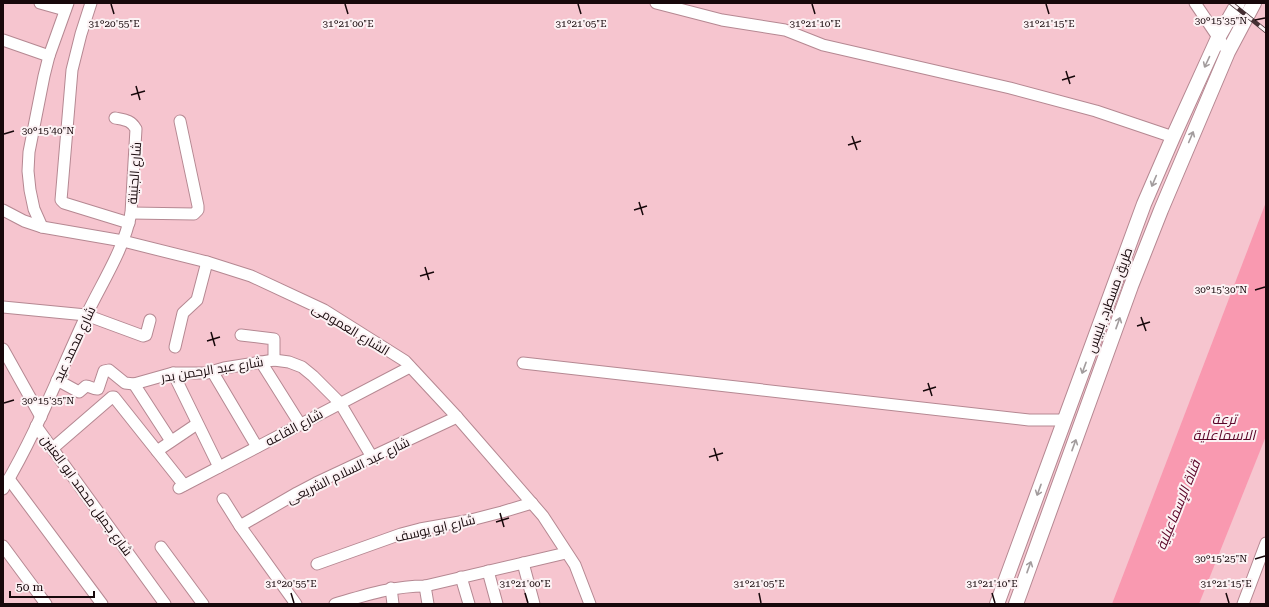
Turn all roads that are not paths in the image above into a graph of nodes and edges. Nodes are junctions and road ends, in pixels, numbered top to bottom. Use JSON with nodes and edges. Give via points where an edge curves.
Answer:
{"nodes":[{"id":1,"x":40,"y":3,"type":"edge"},
{"id":2,"x":91,"y":3,"type":"edge"},
{"id":3,"x":656,"y":3,"type":"edge"},
{"id":4,"x":1195,"y":3,"type":"edge"},
{"id":5,"x":1238,"y":3,"type":"edge"},
{"id":6,"x":1254,"y":3,"type":"edge"},
{"id":7,"x":67,"y":7,"type":"edge"},
{"id":8,"x":1218,"y":38,"type":"junction"},
{"id":9,"x":3,"y":40,"type":"edge"},
{"id":10,"x":1228,"y":52,"type":"junction"},
{"id":11,"x":49,"y":56,"type":"junction"},
{"id":12,"x":115,"y":118,"type":"dead end"},
{"id":13,"x":180,"y":121,"type":"dead end"},
{"id":14,"x":1173,"y":137,"type":"junction"},
{"id":15,"x":1144,"y":204,"type":"junction"},
{"id":16,"x":3,"y":210,"type":"edge"},
{"id":17,"x":1161,"y":210,"type":"junction"},
{"id":18,"x":130,"y":218,"type":"junction"},
{"id":19,"x":42,"y":227,"type":"junction"},
{"id":20,"x":123,"y":241,"type":"junction"},
{"id":21,"x":207,"y":262,"type":"junction"},
{"id":22,"x":3,"y":307,"type":"edge"},
{"id":23,"x":86,"y":315,"type":"junction"},
{"id":24,"x":150,"y":320,"type":"dead end"},
{"id":25,"x":240,"y":336,"type":"dead end"},
{"id":26,"x":174,"y":348,"type":"dead end"},
{"id":27,"x":4,"y":354,"type":"edge"},
{"id":28,"x":274,"y":360,"type":"junction"},
{"id":29,"x":261,"y":362,"type":"junction"},
{"id":30,"x":523,"y":363,"type":"dead end"},
{"id":31,"x":410,"y":367,"type":"junction"},
{"id":32,"x":212,"y":371,"type":"junction"},
{"id":33,"x":173,"y":373,"type":"junction"},
{"id":34,"x":57,"y":380,"type":"junction"},
{"id":35,"x":134,"y":384,"type":"junction"},
{"id":36,"x":340,"y":403,"type":"junction"},
{"id":37,"x":457,"y":418,"type":"junction"},
{"id":38,"x":1064,"y":420,"type":"junction"},
{"id":39,"x":39,"y":421,"type":"junction"},
{"id":40,"x":197,"y":424,"type":"junction"},
{"id":41,"x":300,"y":424,"type":"junction"},
{"id":42,"x":171,"y":441,"type":"junction"},
{"id":43,"x":257,"y":447,"type":"junction"},
{"id":44,"x":53,"y":448,"type":"junction"},
{"id":45,"x":157,"y":451,"type":"junction"},
{"id":46,"x":372,"y":457,"type":"junction"},
{"id":47,"x":219,"y":467,"type":"junction"},
{"id":48,"x":9,"y":479,"type":"junction"},
{"id":49,"x":3,"y":489,"type":"edge"},
{"id":50,"x":223,"y":499,"type":"dead end"},
{"id":51,"x":532,"y":503,"type":"junction"},
{"id":52,"x":240,"y":526,"type":"junction"},
{"id":53,"x":1266,"y":543,"type":"edge"},
{"id":54,"x":3,"y":546,"type":"edge"},
{"id":55,"x":161,"y":547,"type":"dead end"},
{"id":56,"x":566,"y":553,"type":"junction"},
{"id":57,"x":523,"y":563,"type":"junction"},
{"id":58,"x":317,"y":564,"type":"dead end"},
{"id":59,"x":488,"y":571,"type":"junction"},
{"id":60,"x":461,"y":577,"type":"junction"},
{"id":61,"x":425,"y":586,"type":"junction"},
{"id":62,"x":392,"y":588,"type":"junction"},
{"id":63,"x":46,"y":604,"type":"edge"},
{"id":64,"x":102,"y":604,"type":"edge"},
{"id":65,"x":165,"y":604,"type":"edge"},
{"id":66,"x":203,"y":604,"type":"edge"},
{"id":67,"x":296,"y":604,"type":"edge"},
{"id":68,"x":335,"y":604,"type":"edge"},
{"id":69,"x":393,"y":604,"type":"edge"},
{"id":70,"x":428,"y":604,"type":"edge"},
{"id":71,"x":469,"y":604,"type":"edge"},
{"id":72,"x":497,"y":604,"type":"edge"},
{"id":73,"x":534,"y":604,"type":"edge"},
{"id":74,"x":590,"y":604,"type":"edge"},
{"id":75,"x":997,"y":604,"type":"edge"},
{"id":76,"x":1016,"y":604,"type":"edge"},
{"id":77,"x":1243,"y":604,"type":"edge"}],
"edges":[{"from":1,"to":7,"type":"street"},
{"from":2,"to":18,"type":"street","via":[[72,70],[61,200],[64,203]]},
{"from":3,"to":14,"type":"street","via":[[722,20],[785,30],[823,45],[1010,88],[1096,111]]},
{"from":4,"to":8,"type":"street"},
{"from":5,"to":8,"type":"main road","name":"طريق مسطرد, بلبيس"},
{"from":6,"to":10,"type":"main road","name":"طريق مسطرد, بلبيس"},
{"from":7,"to":11,"type":"street"},
{"from":8,"to":10,"type":"street"},
{"from":8,"to":14,"type":"main road","name":"طريق مسطرد, بلبيس","one_way":true},
{"from":9,"to":11,"type":"street"},
{"from":17,"to":10,"type":"main road","name":"طريق مسطرد, بلبيس","one_way":true},
{"from":11,"to":19,"type":"street","via":[[29,152],[28,171],[33,203]]},
{"from":12,"to":18,"type":"street","name":"شارع الجنينة","via":[[129,121],[136,129]]},
{"from":13,"to":18,"type":"street","via":[[198,210],[194,214]]},
{"from":14,"to":15,"type":"main road","name":"طريق مسطرد, بلبيس","one_way":true},
{"from":15,"to":17,"type":"main road"},
{"from":15,"to":38,"type":"main road","name":"طريق مسطرد, بلبيس","one_way":true},
{"from":16,"to":19,"type":"street","name":"الشارع العمومى"},
{"from":76,"to":17,"type":"main road","name":"طريق مسطرد, بلبيس","one_way":true},
{"from":18,"to":20,"type":"street","name":"شارع الجنينة"},
{"from":19,"to":20,"type":"street","name":"الشارع العمومى"},
{"from":20,"to":21,"type":"street","name":"الشارع العمومى"},
{"from":20,"to":23,"type":"street","name":"شارع محمد عيد"},
{"from":21,"to":26,"type":"street","via":[[197,300],[183,313]]},
{"from":21,"to":31,"type":"street","name":"الشارع العمومى","via":[[251,276],[324,310]]},
{"from":22,"to":23,"type":"street"},
{"from":23,"to":24,"type":"street","via":[[144,336]]},
{"from":23,"to":34,"type":"street","name":"شارع محمد عيد"},
{"from":25,"to":28,"type":"street","via":[[274,339]]},
{"from":27,"to":39,"type":"street","name":"شارع جميل محمد ابو العنين"},
{"from":28,"to":29,"type":"street","name":"شارع عبد الرحمن بدر"},
{"from":28,"to":36,"type":"street","name":"شارع عبد الرحمن بدر","via":[[302,367]]},
{"from":29,"to":32,"type":"street","name":"شارع عبد الرحمن بدر"},
{"from":29,"to":41,"type":"street"},
{"from":30,"to":38,"type":"street","via":[[1029,420]]},
{"from":31,"to":36,"type":"street","name":"شارع القاعه"},
{"from":31,"to":37,"type":"street","name":"الشارع العمومى"},
{"from":32,"to":33,"type":"street","name":"شارع عبد الرحمن بدر"},
{"from":32,"to":43,"type":"street"},
{"from":33,"to":35,"type":"street","name":"شارع عبد الرحمن بدر"},
{"from":33,"to":40,"type":"street"},
{"from":34,"to":35,"type":"street","via":[[78,392],[86,386],[97,390],[104,371],[109,370],[125,383]]},
{"from":34,"to":39,"type":"street","name":"شارع محمد عيد"},
{"from":35,"to":42,"type":"street"},
{"from":36,"to":41,"type":"street","name":"شارع القاعه"},
{"from":36,"to":46,"type":"street","name":"شارع عبد الرحمن بدر"},
{"from":37,"to":46,"type":"street","name":"شارع عبد السلام الشريعى"},
{"from":37,"to":51,"type":"street","name":"الشارع العمومى"},
{"from":38,"to":75,"type":"main road","name":"طريق مسطرد, بلبيس","one_way":true},
{"from":39,"to":44,"type":"street","name":"شارع جميل محمد ابو العنين"},
{"from":39,"to":48,"type":"street","name":"شارع محمد عيد"},
{"from":40,"to":42,"type":"street"},
{"from":40,"to":47,"type":"street"},
{"from":41,"to":43,"type":"street","name":"شارع القاعه"},
{"from":42,"to":45,"type":"street"},
{"from":43,"to":47,"type":"street","name":"شارع القاعه"},
{"from":44,"to":45,"type":"street","via":[[112,397]]},
{"from":44,"to":65,"type":"street","name":"شارع جميل محمد ابو العنين"},
{"from":45,"to":47,"type":"street","name":"شارع القاعه","via":[[181,487]]},
{"from":46,"to":52,"type":"street","name":"شارع عبد السلام الشريعى","via":[[298,493]]},
{"from":48,"to":49,"type":"street","name":"شارع محمد عيد"},
{"from":48,"to":64,"type":"street"},
{"from":50,"to":52,"type":"street"},
{"from":51,"to":56,"type":"street","name":"الشارع العمومى"},
{"from":51,"to":58,"type":"street","name":"شارع ابو يوسف","via":[[471,520],[407,532]]},
{"from":52,"to":67,"type":"street"},
{"from":53,"to":77,"type":"street"},
{"from":54,"to":63,"type":"street"},
{"from":55,"to":66,"type":"street"},
{"from":56,"to":57,"type":"street"},
{"from":56,"to":74,"type":"street","name":"الشارع العمومى","via":[[575,565]]},
{"from":57,"to":59,"type":"street"},
{"from":57,"to":73,"type":"street"},
{"from":59,"to":60,"type":"street"},
{"from":59,"to":72,"type":"street"},
{"from":60,"to":61,"type":"street"},
{"from":60,"to":71,"type":"street"},
{"from":61,"to":62,"type":"street"},
{"from":61,"to":70,"type":"street"},
{"from":62,"to":68,"type":"street"},
{"from":62,"to":69,"type":"street"}]}
